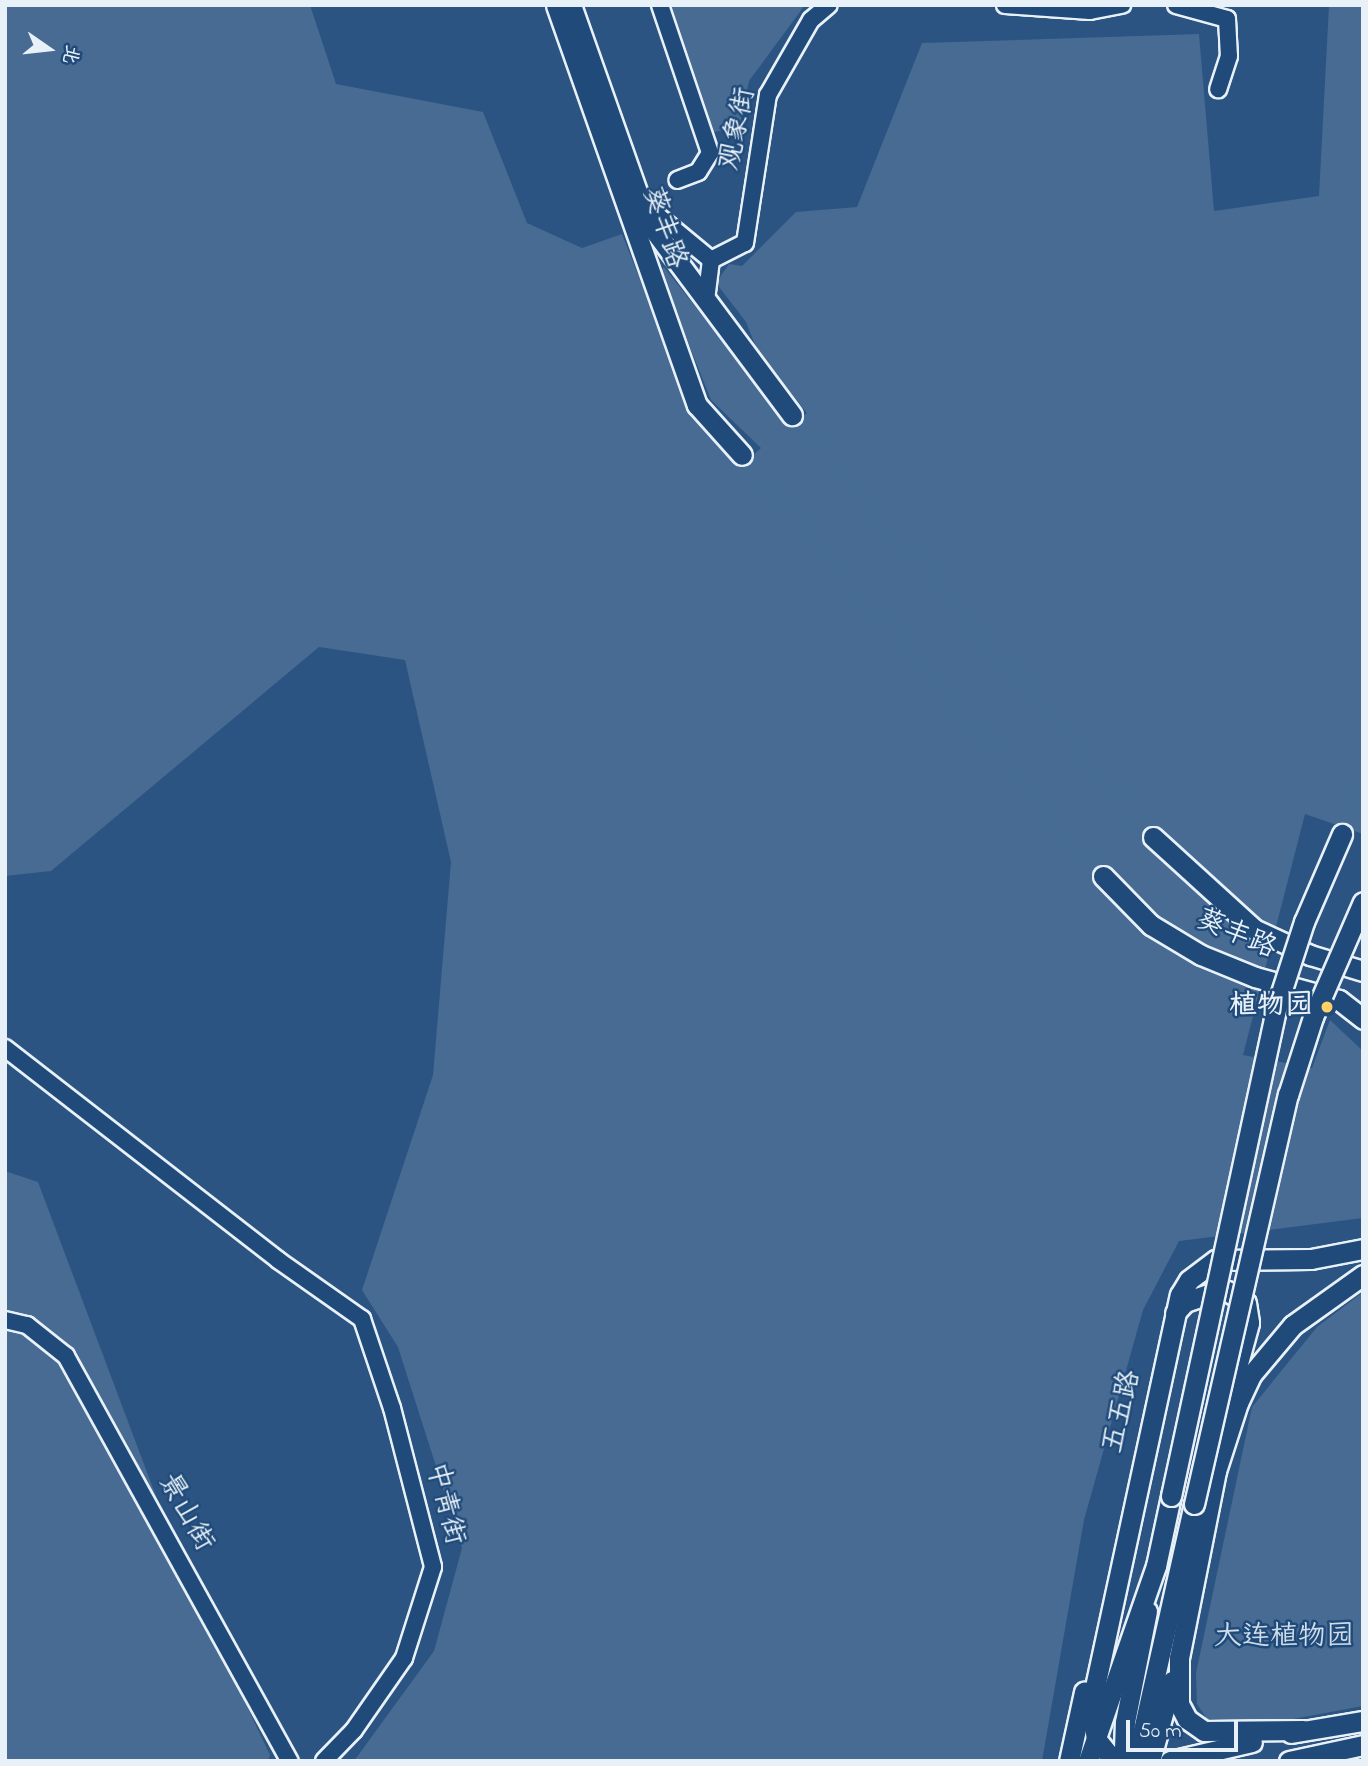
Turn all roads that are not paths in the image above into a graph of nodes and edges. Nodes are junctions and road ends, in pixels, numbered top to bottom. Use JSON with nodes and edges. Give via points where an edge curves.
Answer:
{"nodes":[{"id":1,"x":556,"y":5,"type":"edge"},
{"id":2,"x":571,"y":5,"type":"edge"},
{"id":3,"x":660,"y":5,"type":"edge"},
{"id":4,"x":829,"y":5,"type":"edge"},
{"id":5,"x":1005,"y":5,"type":"edge"},
{"id":6,"x":1122,"y":5,"type":"edge"},
{"id":7,"x":1176,"y":5,"type":"edge"},
{"id":8,"x":1218,"y":89,"type":"dead end"},
{"id":9,"x":677,"y":180,"type":"dead end"},
{"id":10,"x":638,"y":199,"type":"junction"},
{"id":11,"x":711,"y":260,"type":"junction"},
{"id":12,"x":706,"y":300,"type":"junction"},
{"id":13,"x":792,"y":415,"type":"tunnel mouth"},
{"id":14,"x":742,"y":455,"type":"tunnel mouth"},
{"id":15,"x":1342,"y":834,"type":"tunnel mouth"},
{"id":16,"x":1153,"y":837,"type":"tunnel mouth"},
{"id":17,"x":1103,"y":876,"type":"tunnel mouth"},
{"id":18,"x":1363,"y":902,"type":"edge"},
{"id":19,"x":1359,"y":973,"type":"edge"},
{"id":20,"x":1339,"y":1000,"type":"junction"},
{"id":21,"x":1363,"y":1004,"type":"edge"},
{"id":22,"x":1363,"y":1018,"type":"edge"},
{"id":23,"x":5,"y":1048,"type":"edge"},
{"id":24,"x":1363,"y":1249,"type":"edge"},
{"id":25,"x":1363,"y":1275,"type":"edge"},
{"id":26,"x":1174,"y":1314,"type":"junction"},
{"id":27,"x":5,"y":1320,"type":"edge"},
{"id":28,"x":1140,"y":1463,"type":"junction"},
{"id":29,"x":1216,"y":1471,"type":"junction"},
{"id":30,"x":1156,"y":1566,"type":"junction"},
{"id":31,"x":1179,"y":1658,"type":"junction"},
{"id":32,"x":1363,"y":1721,"type":"edge"},
{"id":33,"x":1303,"y":1730,"type":"junction"},
{"id":34,"x":1096,"y":1739,"type":"junction"},
{"id":35,"x":1363,"y":1745,"type":"edge"},
{"id":36,"x":290,"y":1761,"type":"edge"},
{"id":37,"x":324,"y":1761,"type":"edge"},
{"id":38,"x":1069,"y":1761,"type":"edge"},
{"id":39,"x":1088,"y":1761,"type":"edge"},
{"id":40,"x":1114,"y":1761,"type":"edge"},
{"id":41,"x":1130,"y":1761,"type":"edge"},
{"id":42,"x":1136,"y":1761,"type":"edge"},
{"id":43,"x":1150,"y":1761,"type":"edge"},
{"id":44,"x":1170,"y":1761,"type":"edge"},
{"id":45,"x":1289,"y":1761,"type":"edge"}],
"edges":[{"from":1,"to":14,"type":"main road","name":"葵丰路","via":[[697,404]]},
{"from":2,"to":10,"type":"main road","name":"葵丰路"},
{"from":3,"to":9,"type":"street","via":[[710,153],[698,172]]},
{"from":4,"to":11,"type":"street","name":"观象街","via":[[811,20],[768,95],[745,243]]},
{"from":5,"to":6,"type":"street","via":[[1090,11]]},
{"from":7,"to":8,"type":"street","via":[[1227,19],[1228,56]]},
{"from":10,"to":11,"type":"street"},
{"from":10,"to":12,"type":"main road","name":"葵丰路","via":[[648,222]]},
{"from":11,"to":12,"type":"street"},
{"from":12,"to":13,"type":"main road","name":"葵丰路"},
{"from":15,"to":30,"type":"main road","name":"五五路","bridge":true,"via":[[1304,922],[1277,1005]]},
{"from":16,"to":19,"type":"main road","name":"葵丰路","via":[[1254,929]]},
{"from":17,"to":20,"type":"main road","name":"葵丰路","via":[[1150,925],[1201,956],[1255,977]]},
{"from":18,"to":42,"type":"main road","bridge":true,"via":[[1313,1017],[1288,1095]]},
{"from":20,"to":21,"type":"main road"},
{"from":20,"to":22,"type":"main road","name":"葵丰路"},
{"from":23,"to":37,"type":"street","name":"中青街","via":[[278,1260],[362,1319],[392,1408],[433,1567],[404,1658],[354,1730]]},
{"from":24,"to":26,"type":"main road","name":"五五路","via":[[1311,1259],[1216,1260],[1189,1280]]},
{"from":25,"to":29,"type":"main road","via":[[1293,1325],[1251,1375]]},
{"from":26,"to":28,"type":"main road","name":"五五路"},
{"from":26,"to":29,"type":"main road","via":[[1195,1296],[1227,1292],[1239,1296],[1250,1311]]},
{"from":27,"to":36,"type":"street","name":"景山街","via":[[27,1325],[66,1356]]},
{"from":28,"to":34,"type":"main road","name":"五五路","via":[[1095,1687]]},
{"from":28,"to":38,"type":"main road"},
{"from":29,"to":31,"type":"main road"},
{"from":30,"to":34,"type":"main road","name":"五五路"},
{"from":30,"to":41,"type":"main road","via":[[1125,1722],[1124,1748]]},
{"from":31,"to":33,"type":"main road","via":[[1179,1704],[1187,1719],[1204,1731]]},
{"from":31,"to":43,"type":"main road"},
{"from":32,"to":33,"type":"main road"},
{"from":33,"to":44,"type":"main road"},
{"from":34,"to":39,"type":"main road","name":"五五路"},
{"from":34,"to":40,"type":"main road"},
{"from":35,"to":45,"type":"main road"}]}
